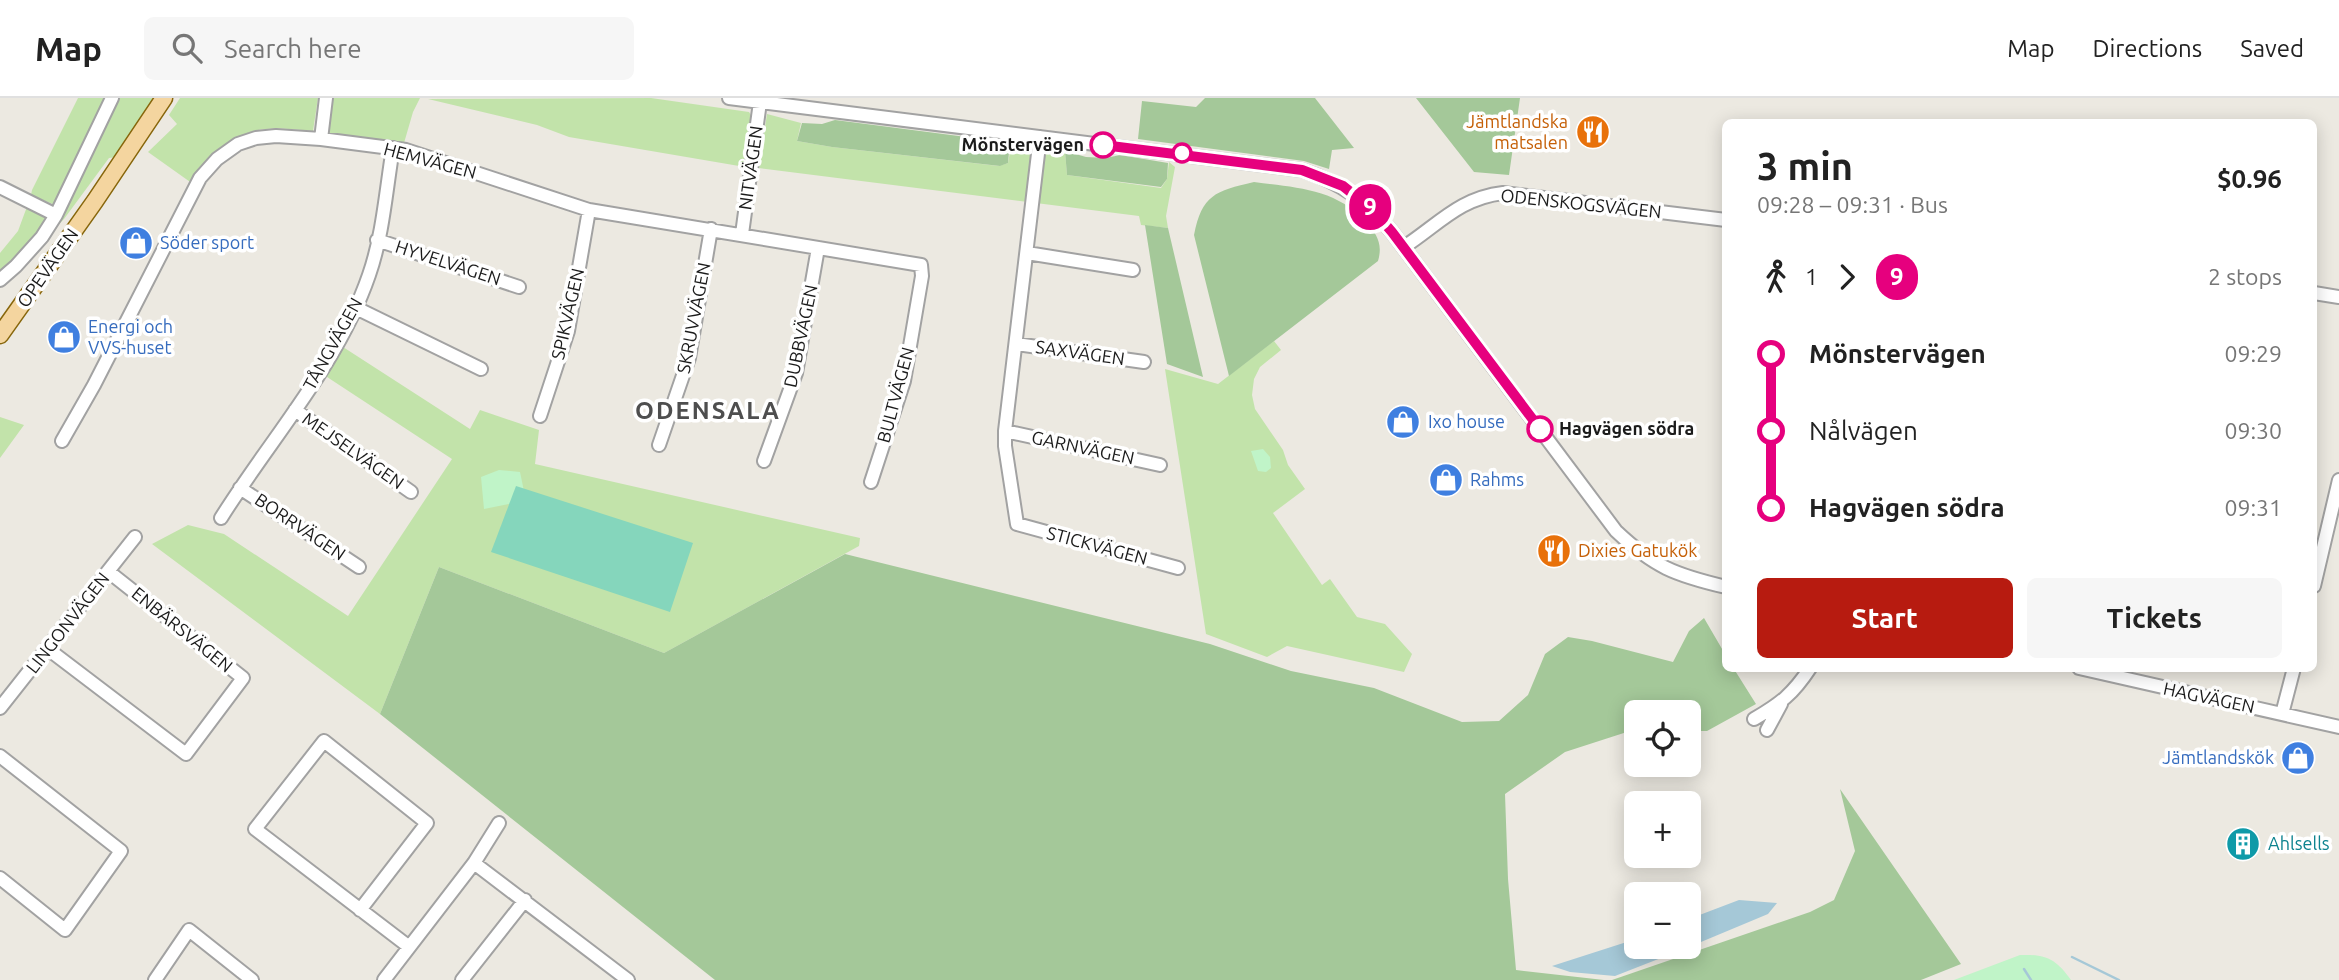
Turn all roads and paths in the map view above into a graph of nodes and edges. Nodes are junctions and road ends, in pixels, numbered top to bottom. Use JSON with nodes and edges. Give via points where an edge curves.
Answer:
{"nodes":[{"id":1,"x":112,"y":98,"type":"edge"},
{"id":2,"x":164,"y":98,"type":"edge"},
{"id":3,"x":175,"y":98,"type":"edge"},
{"id":4,"x":326,"y":98,"type":"edge"},
{"id":5,"x":729,"y":98,"type":"edge"},
{"id":6,"x":760,"y":102,"type":"junction"},
{"id":7,"x":1040,"y":137,"type":"junction"},
{"id":8,"x":321,"y":139,"type":"junction"},
{"id":9,"x":393,"y":148,"type":"junction"},
{"id":10,"x":0,"y":187,"type":"edge"},
{"id":11,"x":95,"y":201,"type":"junction"},
{"id":12,"x":589,"y":210,"type":"junction"},
{"id":13,"x":56,"y":215,"type":"junction"},
{"id":14,"x":1722,"y":220,"type":"edge"},
{"id":15,"x":711,"y":229,"type":"junction"},
{"id":16,"x":742,"y":234,"type":"junction"},
{"id":17,"x":377,"y":240,"type":"junction"},
{"id":18,"x":1404,"y":247,"type":"junction"},
{"id":19,"x":818,"y":248,"type":"junction"},
{"id":20,"x":1027,"y":253,"type":"junction"},
{"id":21,"x":920,"y":265,"type":"joint"},
{"id":22,"x":1133,"y":270,"type":"dead end"},
{"id":23,"x":0,"y":280,"type":"edge"},
{"id":24,"x":519,"y":287,"type":"dead end"},
{"id":25,"x":2317,"y":293,"type":"edge"},
{"id":26,"x":2339,"y":296,"type":"edge"},
{"id":27,"x":354,"y":307,"type":"junction"},
{"id":28,"x":0,"y":335,"type":"edge"},
{"id":29,"x":1016,"y":344,"type":"junction"},
{"id":30,"x":1144,"y":362,"type":"dead end"},
{"id":31,"x":481,"y":369,"type":"dead end"},
{"id":32,"x":295,"y":410,"type":"junction"},
{"id":33,"x":540,"y":416,"type":"dead end"},
{"id":34,"x":1006,"y":431,"type":"junction"},
{"id":35,"x":62,"y":441,"type":"dead end"},
{"id":36,"x":659,"y":445,"type":"dead end"},
{"id":37,"x":764,"y":461,"type":"dead end"},
{"id":38,"x":1160,"y":465,"type":"dead end"},
{"id":39,"x":2339,"y":480,"type":"edge"},
{"id":40,"x":871,"y":482,"type":"dead end"},
{"id":41,"x":240,"y":488,"type":"junction"},
{"id":42,"x":411,"y":492,"type":"dead end"},
{"id":43,"x":221,"y":518,"type":"dead end"},
{"id":44,"x":135,"y":537,"type":"dead end"},
{"id":45,"x":359,"y":567,"type":"dead end"},
{"id":46,"x":1178,"y":568,"type":"dead end"},
{"id":47,"x":109,"y":572,"type":"junction"},
{"id":48,"x":2317,"y":573,"type":"edge"},
{"id":49,"x":1722,"y":586,"type":"edge"},
{"id":50,"x":48,"y":649,"type":"junction"},
{"id":51,"x":1808,"y":672,"type":"edge"},
{"id":52,"x":2097,"y":672,"type":"edge"},
{"id":53,"x":2293,"y":672,"type":"edge"},
{"id":54,"x":1781,"y":704,"type":"junction"},
{"id":55,"x":0,"y":708,"type":"edge"},
{"id":56,"x":2283,"y":714,"type":"junction"},
{"id":57,"x":1754,"y":719,"type":"dead end"},
{"id":58,"x":2339,"y":727,"type":"edge"},
{"id":59,"x":1767,"y":730,"type":"dead end"},
{"id":60,"x":0,"y":755,"type":"edge"},
{"id":61,"x":499,"y":823,"type":"dead end"},
{"id":62,"x":474,"y":863,"type":"junction"},
{"id":63,"x":0,"y":878,"type":"edge"},
{"id":64,"x":525,"y":900,"type":"junction"},
{"id":65,"x":360,"y":910,"type":"junction"},
{"id":66,"x":408,"y":946,"type":"junction"},
{"id":67,"x":155,"y":980,"type":"edge"},
{"id":68,"x":252,"y":980,"type":"edge"},
{"id":69,"x":383,"y":980,"type":"edge"},
{"id":70,"x":462,"y":980,"type":"edge"},
{"id":71,"x":628,"y":980,"type":"edge"}],
"edges":[{"from":1,"to":13,"type":"street"},
{"from":2,"to":11,"type":"main road","name":"OPEVÄGEN"},
{"from":3,"to":11,"type":"main road","name":"OPEVÄGEN"},
{"from":4,"to":8,"type":"street"},
{"from":5,"to":6,"type":"street"},
{"from":6,"to":7,"type":"street"},
{"from":6,"to":16,"type":"street","name":"NITVÄGEN"},
{"from":7,"to":18,"type":"street","via":[[1302,170],[1343,186],[1362,200]]},
{"from":7,"to":20,"type":"street"},
{"from":8,"to":9,"type":"street","name":"HEMVÄGEN"},
{"from":8,"to":35,"type":"street","name":"HEMVÄGEN","via":[[256,138],[238,144],[200,178]]},
{"from":9,"to":12,"type":"street","name":"HEMVÄGEN"},
{"from":9,"to":17,"type":"street","name":"TÅNGVÄGEN"},
{"from":10,"to":13,"type":"street"},
{"from":11,"to":28,"type":"main road","name":"OPEVÄGEN"},
{"from":12,"to":15,"type":"street","name":"HEMVÄGEN"},
{"from":12,"to":33,"type":"street","name":"SPIKVÄGEN","via":[[568,331]]},
{"from":13,"to":23,"type":"street","via":[[43,237]]},
{"from":14,"to":18,"type":"street","name":"ODENSKOGSVÄGEN","via":[[1503,193],[1464,203]]},
{"from":15,"to":16,"type":"street","name":"HEMVÄGEN"},
{"from":15,"to":36,"type":"street","name":"SKRUVVÄGEN","via":[[689,358]]},
{"from":16,"to":19,"type":"street","name":"HEMVÄGEN"},
{"from":17,"to":24,"type":"street","name":"HYVELVÄGEN"},
{"from":17,"to":27,"type":"street","name":"TÅNGVÄGEN","via":[[369,275]]},
{"from":18,"to":49,"type":"street","via":[[1616,531],[1641,555],[1664,568]]},
{"from":19,"to":21,"type":"street","name":"HEMVÄGEN"},
{"from":19,"to":37,"type":"street","name":"DUBBVÄGEN","via":[[796,373]]},
{"from":20,"to":22,"type":"street"},
{"from":20,"to":29,"type":"street"},
{"from":21,"to":40,"type":"street","name":"BULTVÄGEN","via":[[904,381]]},
{"from":25,"to":26,"type":"street"},
{"from":27,"to":31,"type":"street"},
{"from":27,"to":32,"type":"street","name":"TÅNGVÄGEN","via":[[329,358]]},
{"from":29,"to":30,"type":"street","name":"SAXVÄGEN"},
{"from":29,"to":34,"type":"street"},
{"from":32,"to":41,"type":"street","name":"TÅNGVÄGEN"},
{"from":32,"to":42,"type":"street","name":"MEJSELVÄGEN"},
{"from":34,"to":38,"type":"street","name":"GARNVÄGEN"},
{"from":34,"to":46,"type":"street","name":"STICKVÄGEN","via":[[1017,524]]},
{"from":39,"to":48,"type":"street"},
{"from":41,"to":43,"type":"street","name":"TÅNGVÄGEN"},
{"from":41,"to":45,"type":"street","name":"BORRVÄGEN"},
{"from":44,"to":47,"type":"street","name":"LINGONVÄGEN"},
{"from":47,"to":50,"type":"street","name":"LINGONVÄGEN"},
{"from":47,"to":50,"type":"street","name":"ENBÄRSVÄGEN","via":[[243,678],[186,754]]},
{"from":50,"to":55,"type":"street","name":"LINGONVÄGEN"},
{"from":51,"to":54,"type":"street"},
{"from":52,"to":56,"type":"street","name":"HAGVÄGEN"},
{"from":53,"to":56,"type":"street"},
{"from":54,"to":57,"type":"street"},
{"from":54,"to":59,"type":"street"},
{"from":56,"to":58,"type":"street","name":"HAGVÄGEN"},
{"from":60,"to":63,"type":"street","via":[[121,851],[65,930]]},
{"from":61,"to":62,"type":"street"},
{"from":62,"to":64,"type":"street"},
{"from":62,"to":66,"type":"street"},
{"from":64,"to":70,"type":"street"},
{"from":64,"to":71,"type":"street"},
{"from":65,"to":65,"type":"street","via":[[255,829],[324,741],[427,822]]},
{"from":65,"to":66,"type":"street"},
{"from":66,"to":69,"type":"street"},
{"from":67,"to":68,"type":"street","via":[[189,930]]}]}
